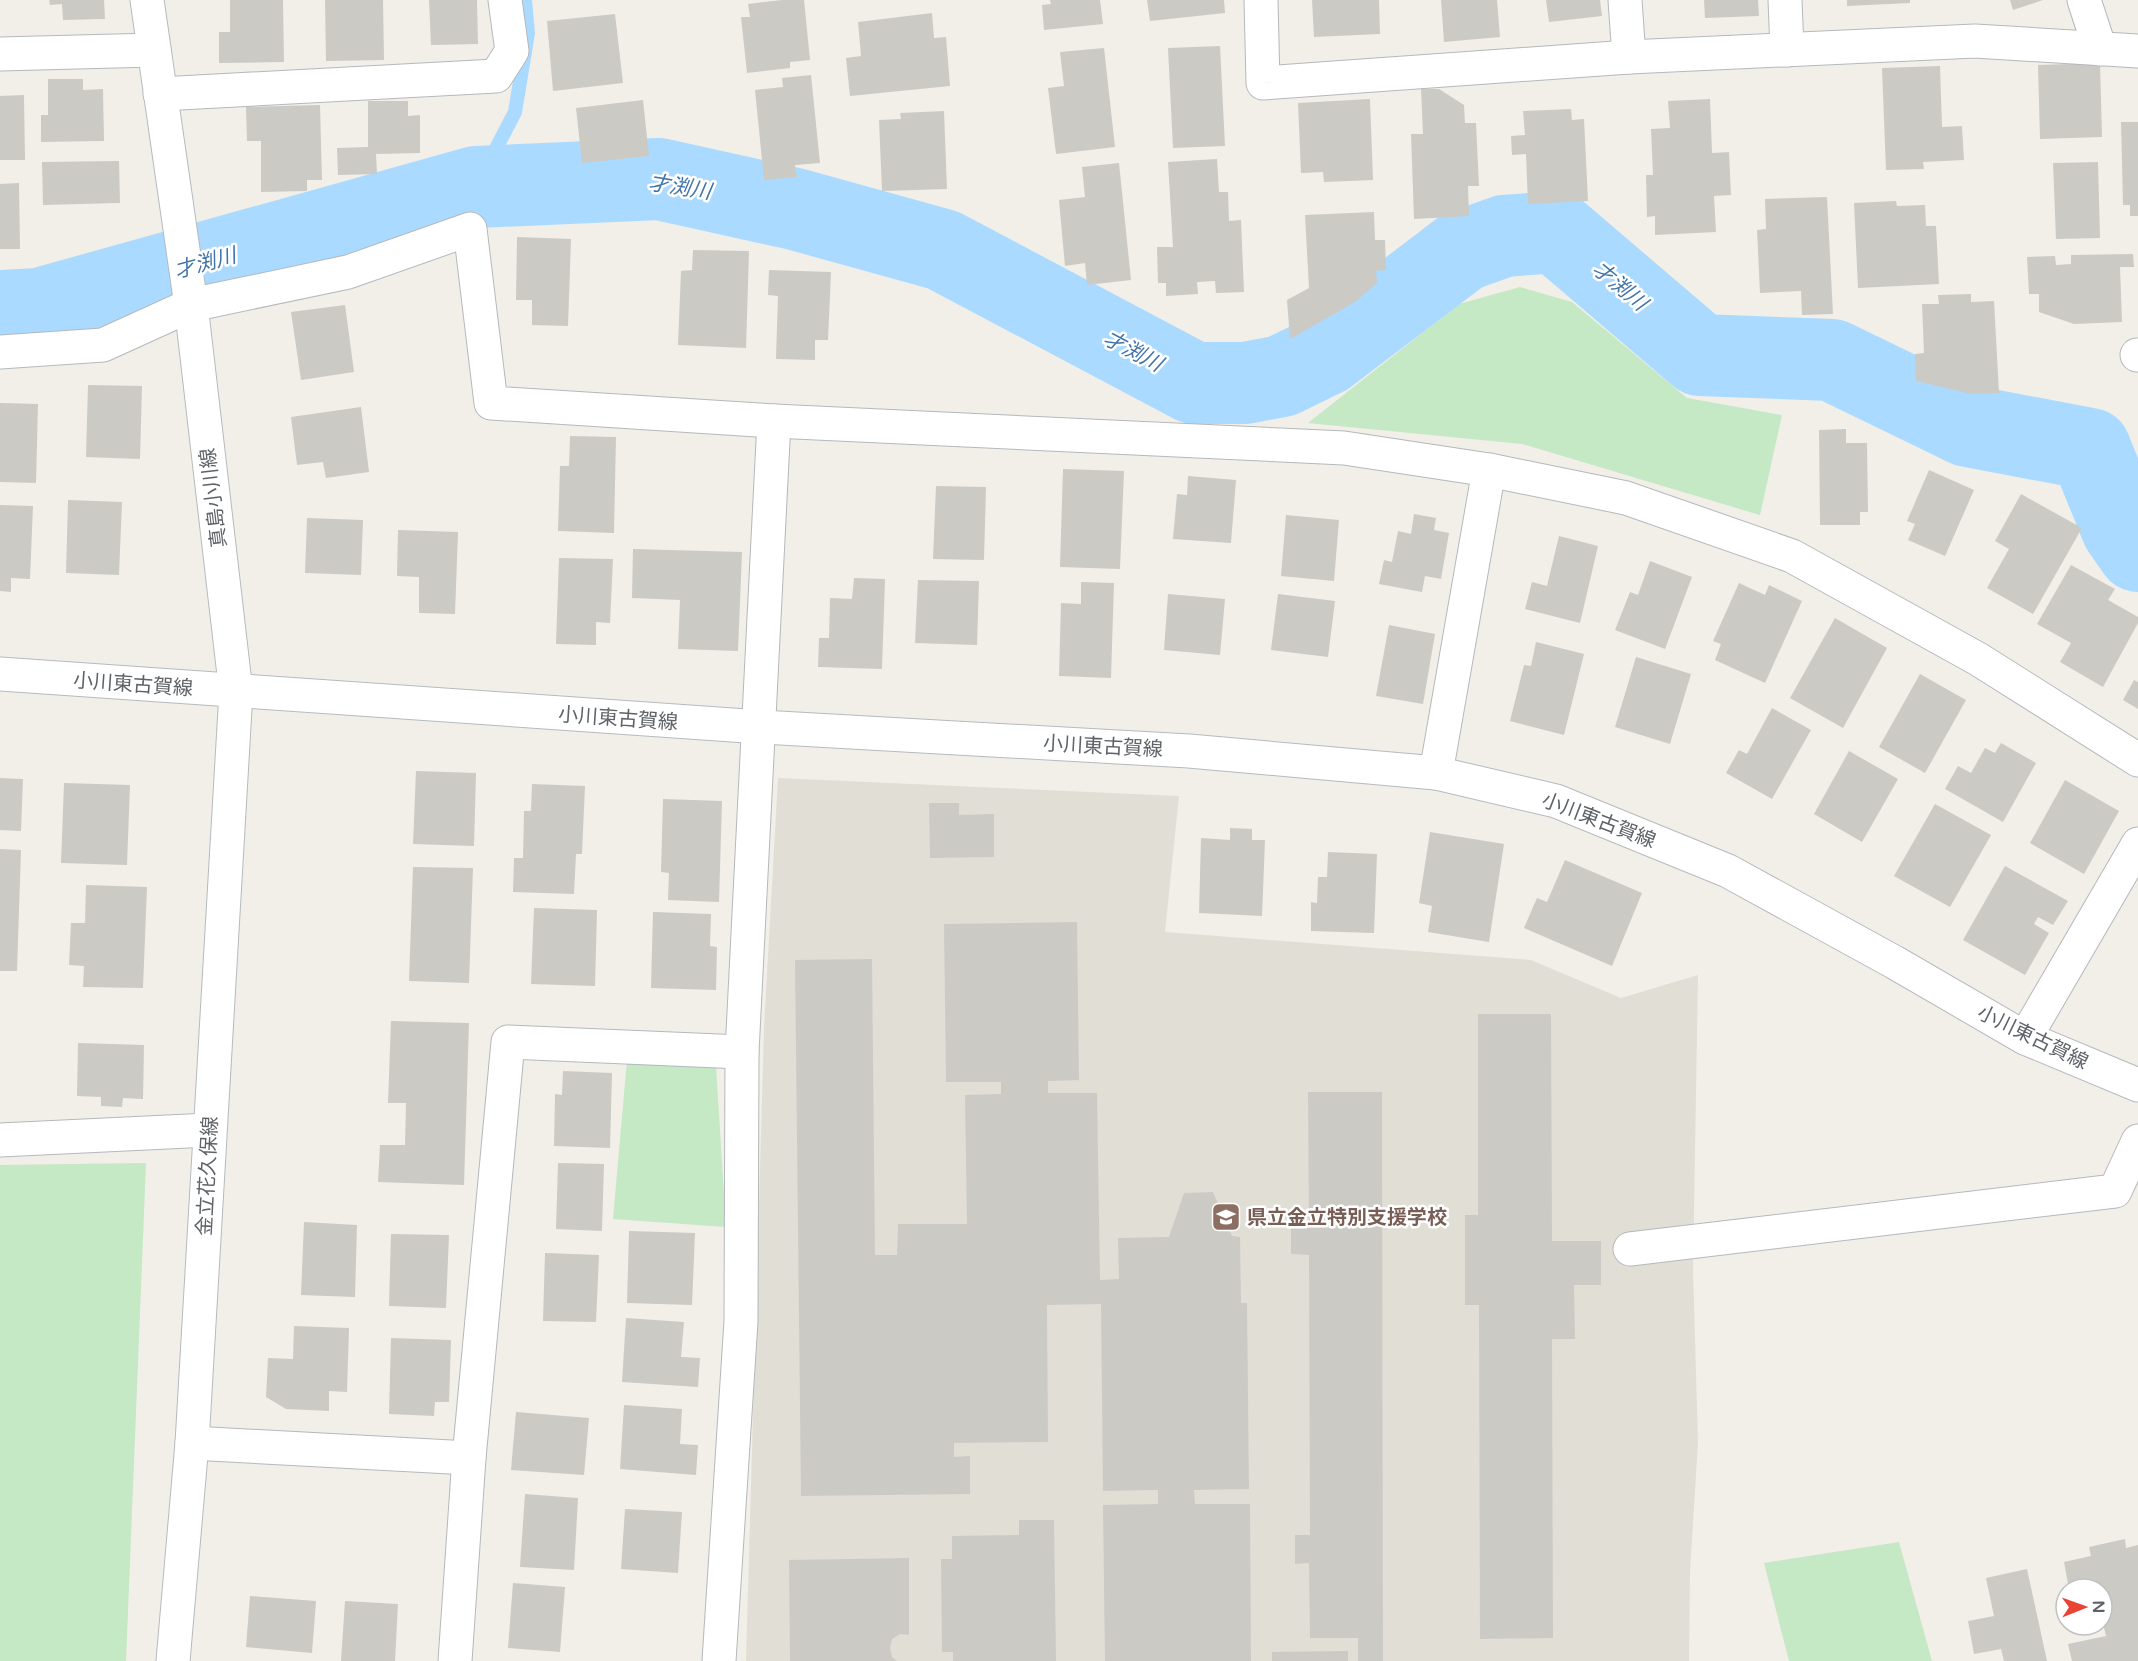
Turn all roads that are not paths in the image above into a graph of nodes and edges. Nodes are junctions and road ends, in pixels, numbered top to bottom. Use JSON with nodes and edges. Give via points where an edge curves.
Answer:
{"nodes":[{"id":1,"x":147,"y":0,"type":"edge"},
{"id":2,"x":505,"y":0,"type":"edge"},
{"id":3,"x":1261,"y":0,"type":"edge"},
{"id":4,"x":1625,"y":0,"type":"edge"},
{"id":5,"x":1785,"y":0,"type":"edge"},
{"id":6,"x":2084,"y":0,"type":"edge"},
{"id":7,"x":2100,"y":49,"type":"junction"},
{"id":8,"x":154,"y":50,"type":"junction"},
{"id":9,"x":1787,"y":50,"type":"junction"},
{"id":10,"x":2138,"y":51,"type":"edge"},
{"id":11,"x":0,"y":54,"type":"edge"},
{"id":12,"x":1629,"y":57,"type":"junction"},
{"id":13,"x":160,"y":94,"type":"junction"},
{"id":14,"x":191,"y":305,"type":"junction"},
{"id":15,"x":0,"y":352,"type":"edge"},
{"id":16,"x":774,"y":421,"type":"junction"},
{"id":17,"x":1489,"y":470,"type":"junction"},
{"id":18,"x":0,"y":674,"type":"edge"},
{"id":19,"x":236,"y":692,"type":"junction"},
{"id":20,"x":761,"y":727,"type":"junction"},
{"id":21,"x":2138,"y":760,"type":"edge"},
{"id":22,"x":1436,"y":773,"type":"junction"},
{"id":23,"x":2138,"y":844,"type":"edge"},
{"id":24,"x":2025,"y":1038,"type":"junction"},
{"id":25,"x":742,"y":1052,"type":"junction"},
{"id":26,"x":2138,"y":1084,"type":"edge"},
{"id":27,"x":209,"y":1130,"type":"junction"},
{"id":28,"x":0,"y":1140,"type":"edge"},
{"id":29,"x":2138,"y":1142,"type":"edge"},
{"id":30,"x":1630,"y":1249,"type":"dead end"},
{"id":31,"x":192,"y":1443,"type":"junction"},
{"id":32,"x":469,"y":1458,"type":"junction"},
{"id":33,"x":173,"y":1661,"type":"edge"},
{"id":34,"x":455,"y":1661,"type":"edge"},
{"id":35,"x":719,"y":1661,"type":"edge"}],
"edges":[{"from":1,"to":8,"type":"street"},
{"from":2,"to":13,"type":"street","via":[[512,51],[496,76]]},
{"from":3,"to":12,"type":"street","via":[[1263,83]]},
{"from":4,"to":12,"type":"street"},
{"from":5,"to":9,"type":"street"},
{"from":6,"to":7,"type":"street"},
{"from":7,"to":9,"type":"street","via":[[1975,41]]},
{"from":7,"to":10,"type":"street"},
{"from":8,"to":11,"type":"street"},
{"from":8,"to":13,"type":"street"},
{"from":9,"to":12,"type":"street"},
{"from":13,"to":14,"type":"street","name":"真島小川線"},
{"from":14,"to":15,"type":"street","via":[[103,345]]},
{"from":14,"to":16,"type":"street","via":[[348,273],[470,229],[490,403]]},
{"from":14,"to":19,"type":"street","name":"真島小川線"},
{"from":16,"to":17,"type":"street","via":[[1344,448]]},
{"from":16,"to":20,"type":"street"},
{"from":17,"to":21,"type":"street","via":[[1626,498],[1792,556],[1978,659]]},
{"from":17,"to":22,"type":"street"},
{"from":18,"to":19,"type":"street","name":"小川東古賀線"},
{"from":19,"to":20,"type":"street","name":"小川東古賀線"},
{"from":19,"to":27,"type":"street","name":"金立花久保線"},
{"from":20,"to":22,"type":"street","name":"小川東古賀線","via":[[1189,751]]},
{"from":20,"to":25,"type":"street"},
{"from":22,"to":24,"type":"street","name":"小川東古賀線","via":[[1556,801],[1728,872]]},
{"from":23,"to":24,"type":"street"},
{"from":24,"to":26,"type":"street","name":"小川東古賀線"},
{"from":25,"to":32,"type":"street","via":[[508,1042]]},
{"from":25,"to":35,"type":"street","via":[[741,1321]]},
{"from":27,"to":28,"type":"street"},
{"from":27,"to":31,"type":"street","name":"金立花久保線"},
{"from":29,"to":30,"type":"street","via":[[2115,1191]]},
{"from":31,"to":32,"type":"street"},
{"from":31,"to":33,"type":"street","name":"金立花久保線"},
{"from":32,"to":34,"type":"street"}]}
